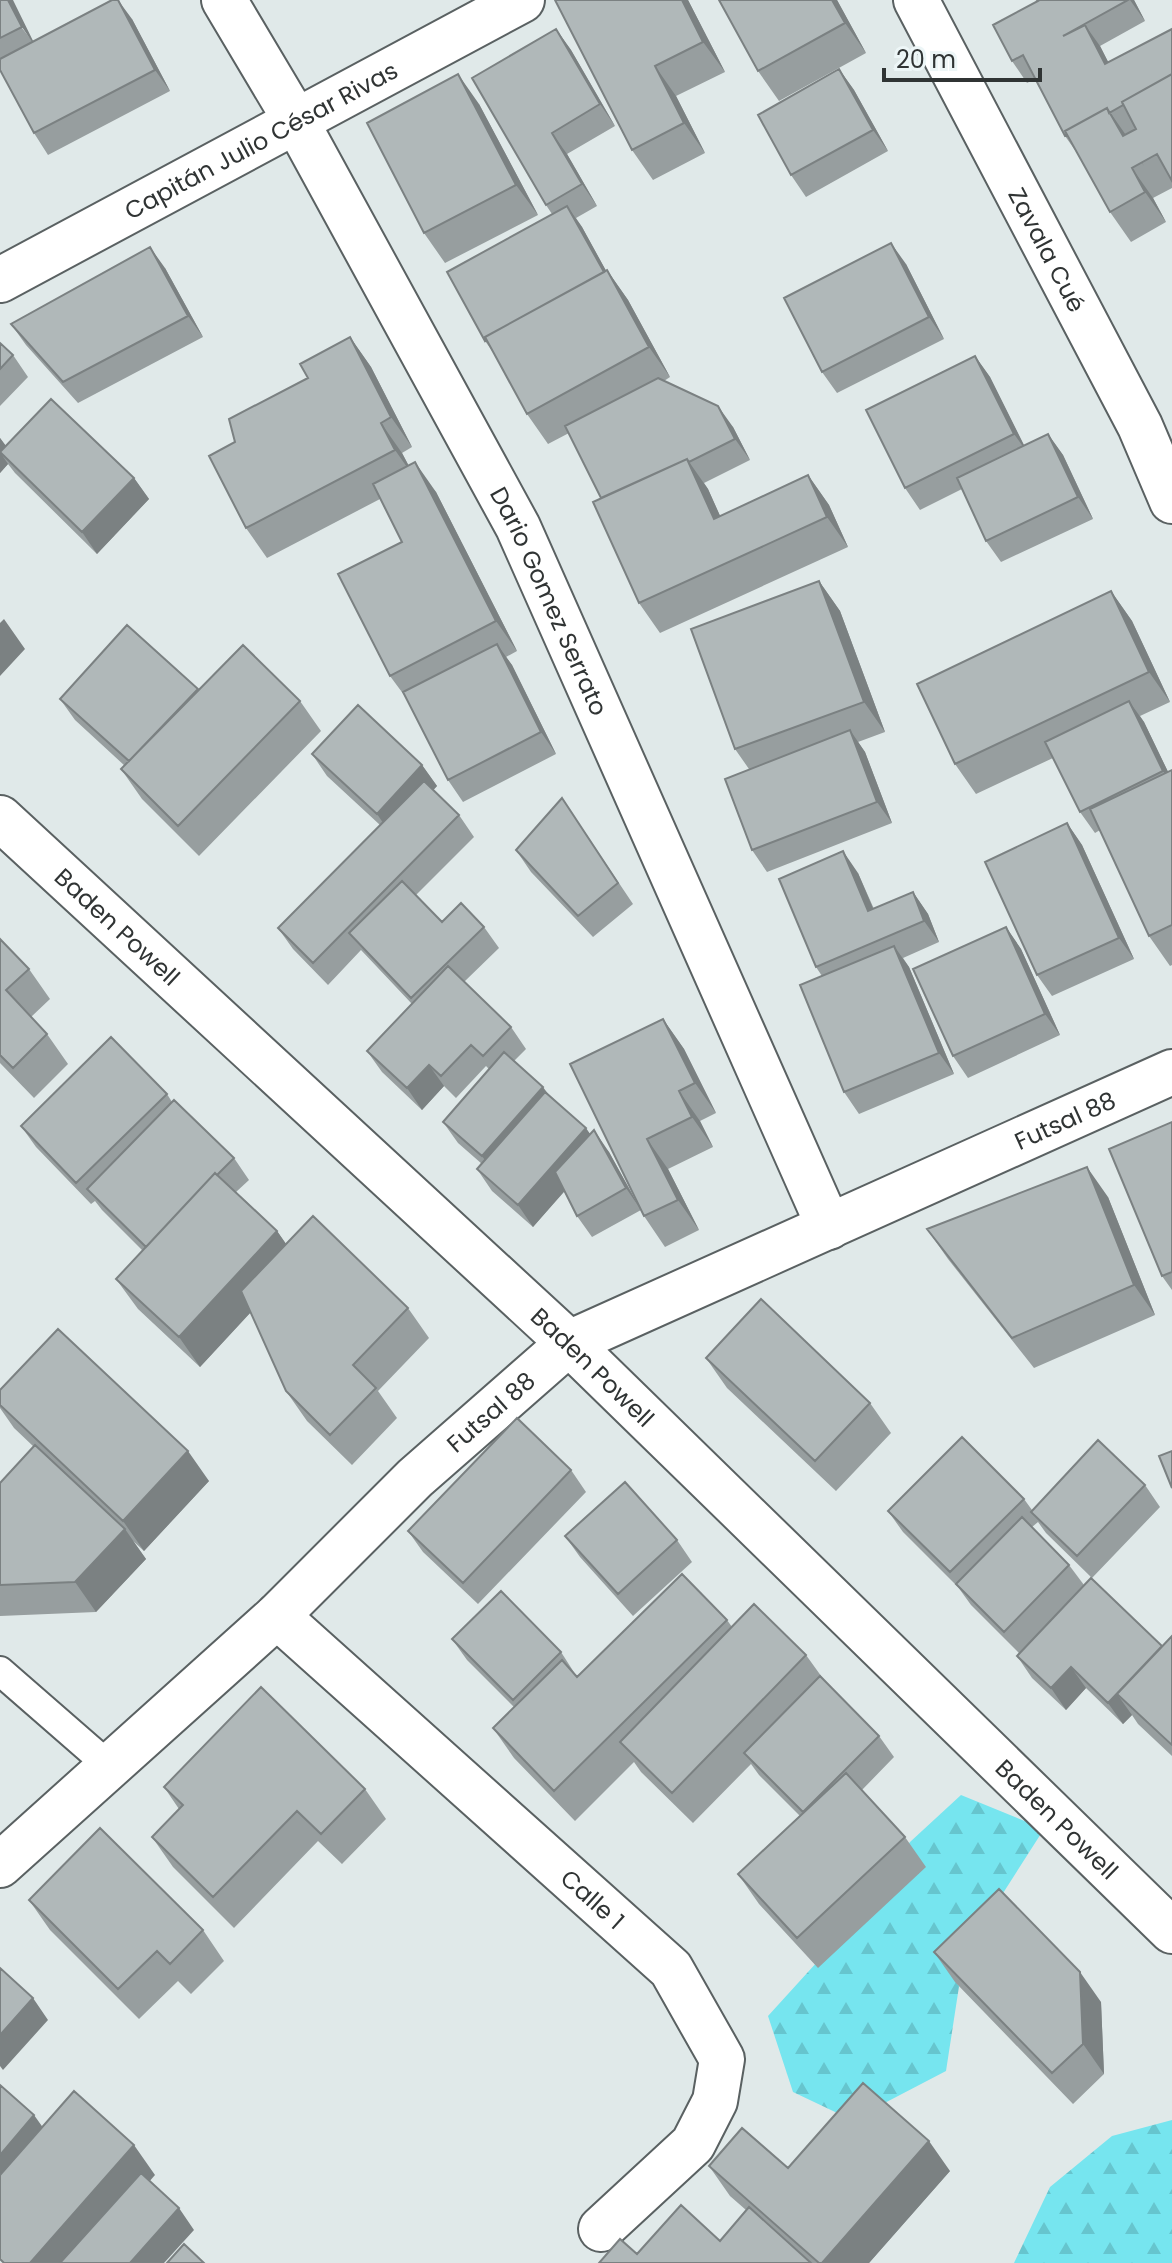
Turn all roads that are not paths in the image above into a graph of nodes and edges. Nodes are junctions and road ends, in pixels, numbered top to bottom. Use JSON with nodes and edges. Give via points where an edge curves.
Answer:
{"nodes":[{"id":1,"x":224,"y":0,"type":"edge"},
{"id":2,"x":522,"y":0,"type":"edge"},
{"id":3,"x":916,"y":0,"type":"edge"},
{"id":4,"x":296,"y":121,"type":"junction"},
{"id":5,"x":0,"y":280,"type":"edge"},
{"id":6,"x":1172,"y":501,"type":"edge"},
{"id":7,"x":0,"y":818,"type":"edge"},
{"id":8,"x":1172,"y":1072,"type":"edge"},
{"id":9,"x":829,"y":1227,"type":"junction"},
{"id":10,"x":569,"y":1343,"type":"junction"},
{"id":11,"x":277,"y":1616,"type":"junction"},
{"id":12,"x":0,"y":1671,"type":"edge"},
{"id":13,"x":109,"y":1766,"type":"junction"},
{"id":14,"x":0,"y":1865,"type":"edge"},
{"id":15,"x":1172,"y":1931,"type":"edge"},
{"id":16,"x":601,"y":2229,"type":"dead end"}],
"edges":[{"from":1,"to":4,"type":"street","name":"Dario Gomez Serrato"},
{"from":2,"to":4,"type":"street","name":"Capitán Julio César Rivas"},
{"from":3,"to":6,"type":"street","name":"Zavala Cué","via":[[1140,426]]},
{"from":4,"to":5,"type":"street","name":"Capitán Julio César Rivas"},
{"from":4,"to":9,"type":"street","name":"Dario Gomez Serrato","via":[[518,527]]},
{"from":7,"to":10,"type":"street","name":"Baden Powell"},
{"from":8,"to":9,"type":"street","name":"Futsal 88"},
{"from":9,"to":10,"type":"street","name":"Futsal 88"},
{"from":10,"to":11,"type":"street","name":"Futsal 88","via":[[415,1478]]},
{"from":10,"to":15,"type":"street","name":"Baden Powell"},
{"from":11,"to":13,"type":"street","name":"Futsal 88"},
{"from":11,"to":16,"type":"street","name":"Calle 1","via":[[671,1969],[722,2059],[715,2101],[693,2144]]},
{"from":12,"to":13,"type":"lane"},
{"from":13,"to":14,"type":"street","name":"Futsal 88"}]}
